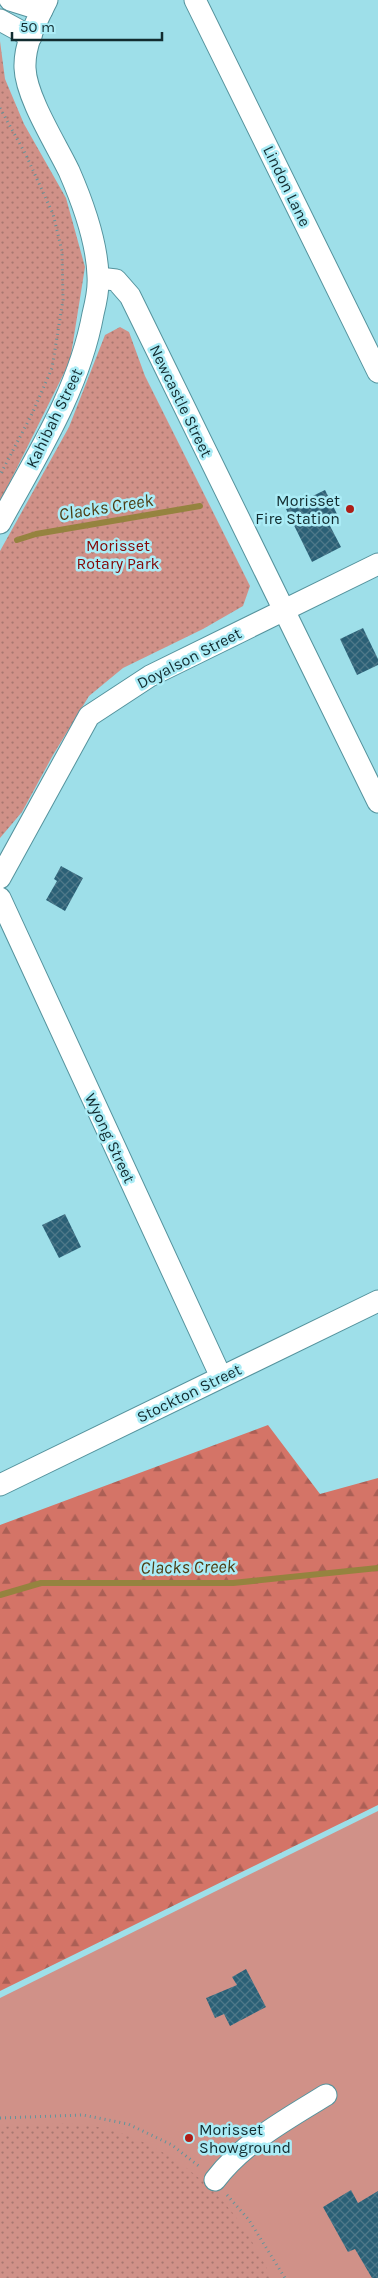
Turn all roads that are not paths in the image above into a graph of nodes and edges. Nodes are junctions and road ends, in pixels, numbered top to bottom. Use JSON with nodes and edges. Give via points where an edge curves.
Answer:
{"nodes":[{"id":1,"x":10,"y":0,"type":"edge"},
{"id":2,"x":195,"y":0,"type":"edge"},
{"id":3,"x":45,"y":5,"type":"edge"},
{"id":4,"x":0,"y":20,"type":"edge"},
{"id":5,"x":31,"y":36,"type":"junction"},
{"id":6,"x":99,"y":278,"type":"junction"},
{"id":7,"x":378,"y":372,"type":"edge"},
{"id":8,"x":0,"y":523,"type":"edge"},
{"id":9,"x":378,"y":564,"type":"edge"},
{"id":10,"x":284,"y":610,"type":"junction"},
{"id":11,"x":378,"y":802,"type":"edge"},
{"id":12,"x":0,"y":878,"type":"edge"},
{"id":13,"x":0,"y":898,"type":"edge"},
{"id":14,"x":378,"y":1301,"type":"edge"},
{"id":15,"x":221,"y":1378,"type":"junction"},
{"id":16,"x":0,"y":1485,"type":"edge"},
{"id":17,"x":326,"y":2095,"type":"dead end"},
{"id":18,"x":215,"y":2180,"type":"road end"}],
"edges":[{"from":1,"to":3,"type":"street"},
{"from":2,"to":7,"type":"street","name":"Lindon Lane"},
{"from":3,"to":5,"type":"street"},
{"from":4,"to":5,"type":"street"},
{"from":5,"to":6,"type":"street","via":[[25,67],[28,84],[82,205],[96,254]]},
{"from":6,"to":8,"type":"street","name":"Kahibah Street","via":[[90,334],[76,378]]},
{"from":6,"to":10,"type":"street","name":"Newcastle Street","via":[[116,280],[130,296]]},
{"from":9,"to":10,"type":"street","name":"Doyalson Street"},
{"from":10,"to":11,"type":"street","name":"Newcastle Street"},
{"from":10,"to":12,"type":"street","name":"Doyalson Street","via":[[150,676],[89,716]]},
{"from":13,"to":15,"type":"street","name":"Wyong Street"},
{"from":14,"to":15,"type":"street","name":"Stockton Street"},
{"from":15,"to":16,"type":"street","name":"Stockton Street"},
{"from":17,"to":18,"type":"street","via":[[277,2125],[227,2165]]}]}
